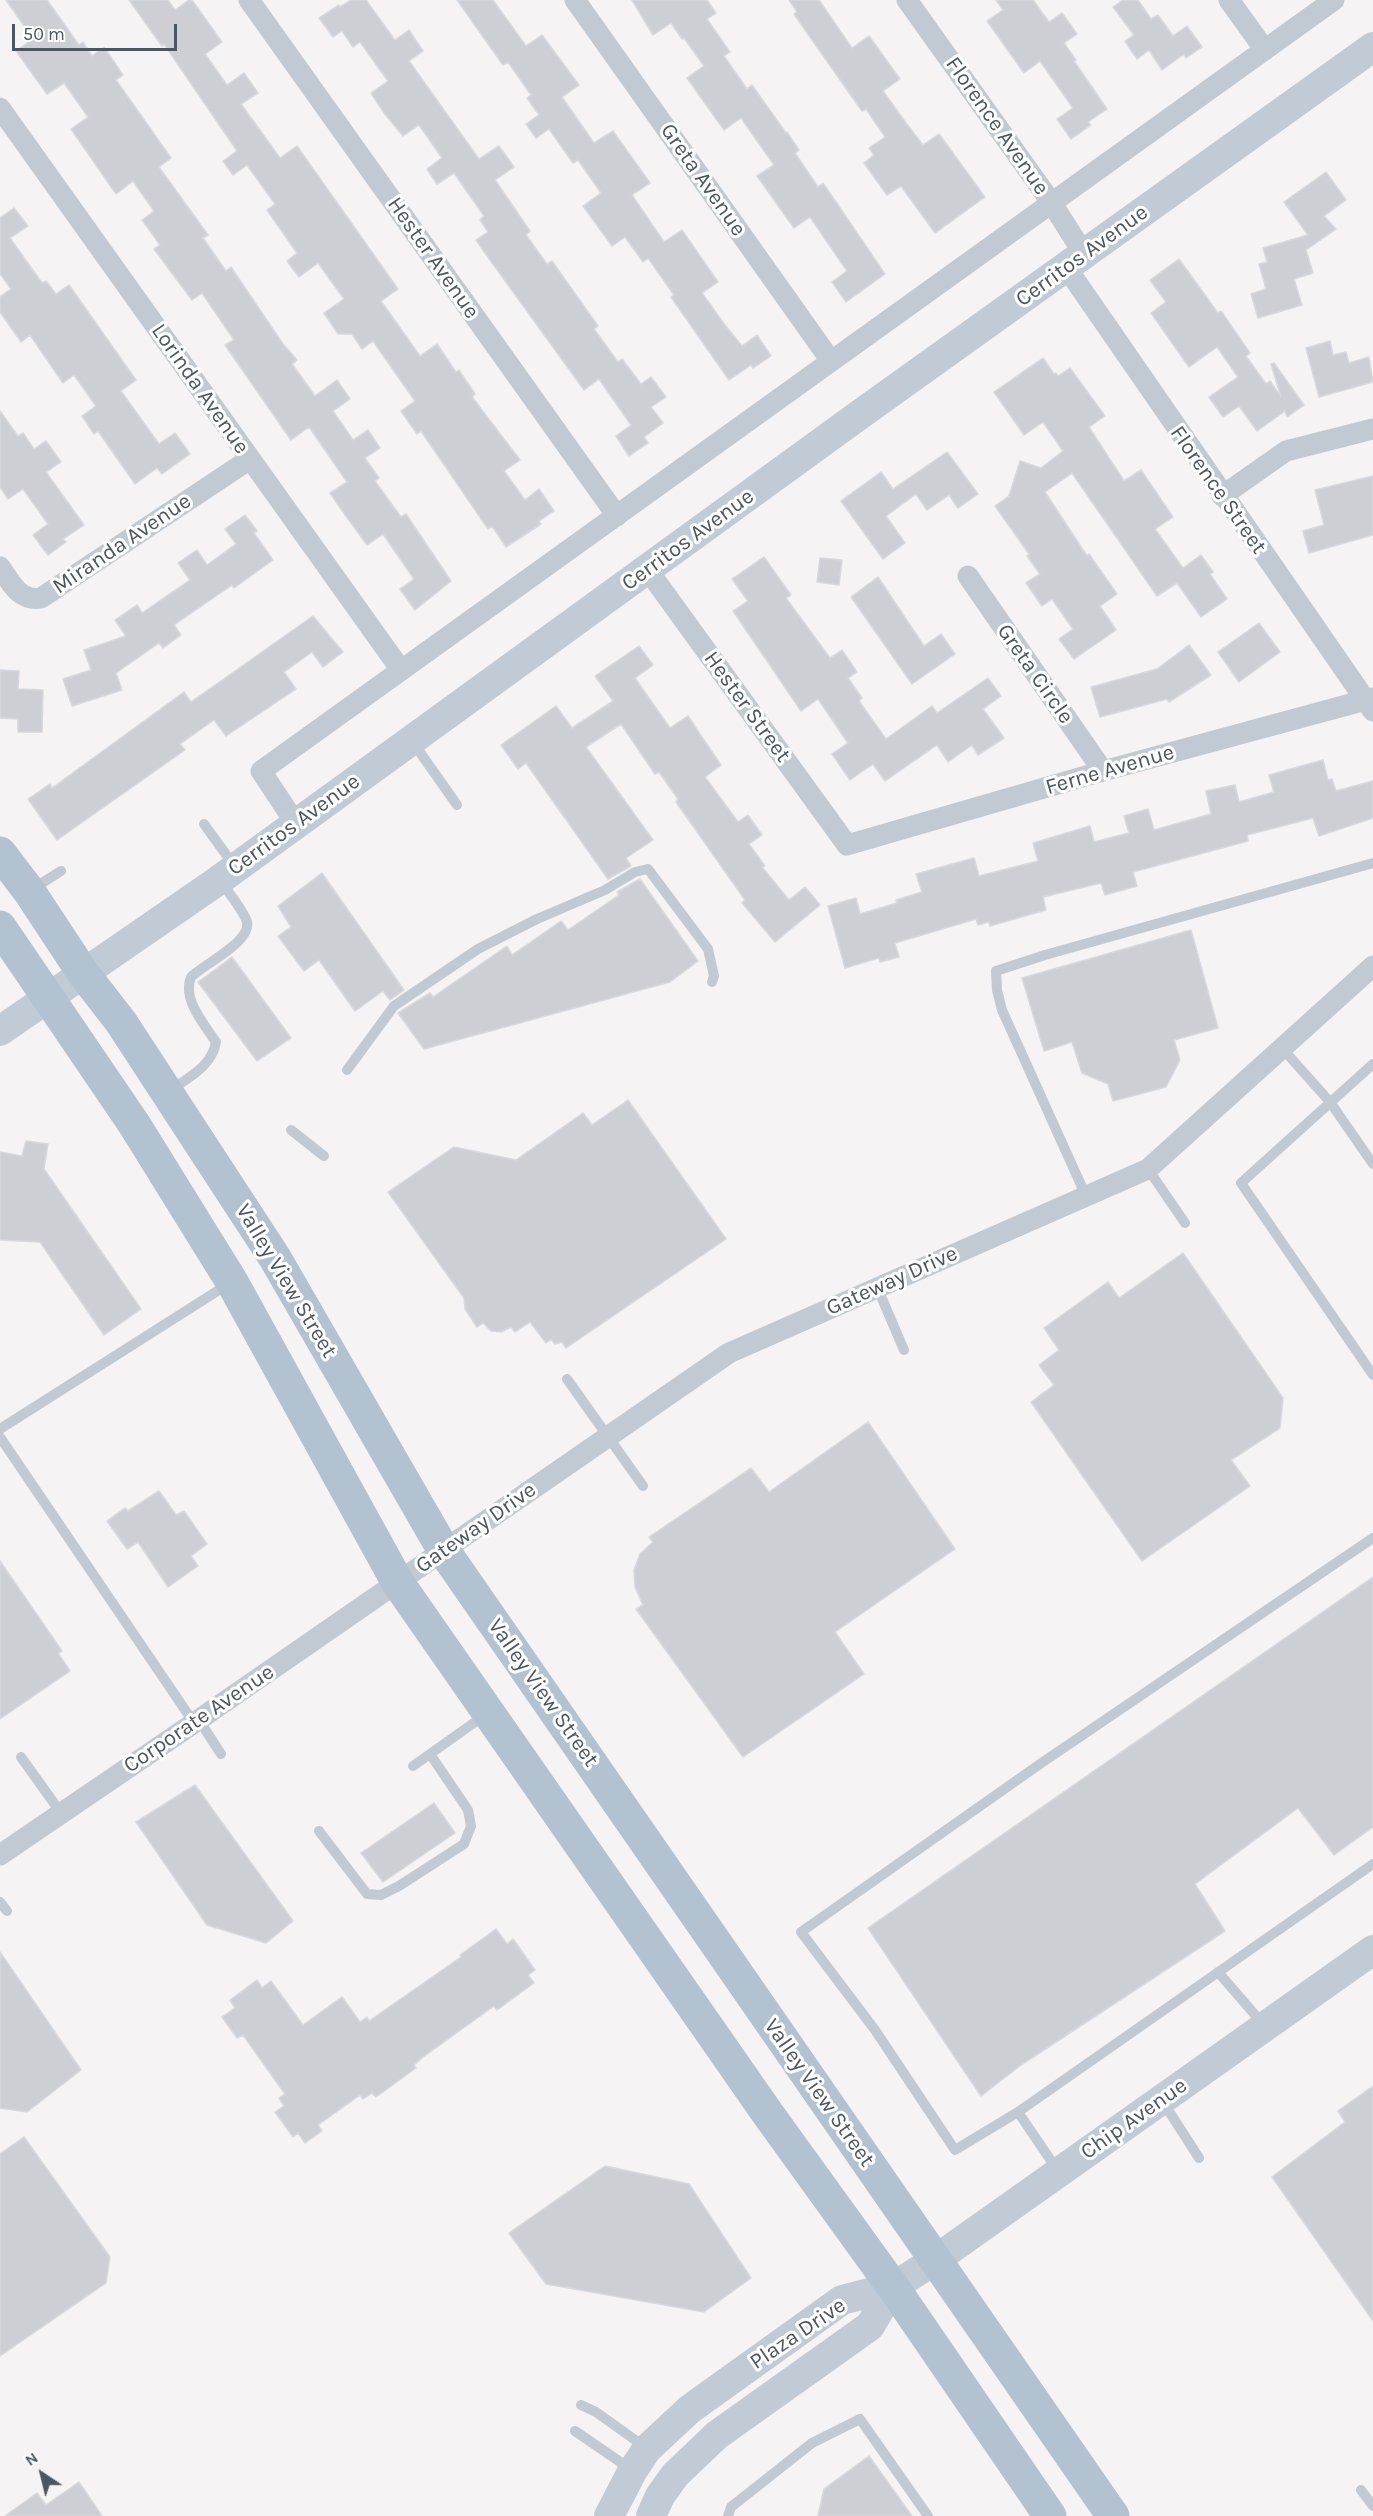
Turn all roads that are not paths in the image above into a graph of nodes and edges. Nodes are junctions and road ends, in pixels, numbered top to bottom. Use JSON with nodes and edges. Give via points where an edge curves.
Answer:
{"nodes":[{"id":1,"x":249,"y":0,"type":"edge"},
{"id":2,"x":575,"y":0,"type":"edge"},
{"id":3,"x":907,"y":0,"type":"edge"},
{"id":4,"x":1229,"y":0,"type":"edge"},
{"id":5,"x":1334,"y":0,"type":"edge"},
{"id":6,"x":1373,"y":47,"type":"edge"},
{"id":7,"x":1265,"y":50,"type":"junction"},
{"id":8,"x":0,"y":108,"type":"edge"},
{"id":9,"x":1051,"y":202,"type":"junction"},
{"id":10,"x":1075,"y":261,"type":"junction"},
{"id":11,"x":831,"y":360,"type":"junction"},
{"id":12,"x":1373,"y":429,"type":"edge"},
{"id":13,"x":250,"y":459,"type":"junction"},
{"id":14,"x":1222,"y":496,"type":"junction"},
{"id":15,"x":617,"y":516,"type":"junction"},
{"id":16,"x":0,"y":567,"type":"edge"},
{"id":17,"x":648,"y":569,"type":"junction"},
{"id":18,"x":968,"y":576,"type":"dead end"},
{"id":19,"x":401,"y":670,"type":"junction"},
{"id":20,"x":1371,"y":703,"type":"edge"},
{"id":21,"x":412,"y":740,"type":"junction"},
{"id":22,"x":1103,"y":771,"type":"junction"},
{"id":23,"x":458,"y":805,"type":"dead end"},
{"id":24,"x":204,"y":824,"type":"dead end"},
{"id":25,"x":296,"y":824,"type":"junction"},
{"id":26,"x":847,"y":845,"type":"joint"},
{"id":27,"x":0,"y":853,"type":"edge"},
{"id":28,"x":1373,"y":863,"type":"edge"},
{"id":29,"x":61,"y":871,"type":"dead end"},
{"id":30,"x":227,"y":873,"type":"junction"},
{"id":31,"x":29,"y":891,"type":"junction"},
{"id":32,"x":0,"y":927,"type":"edge"},
{"id":33,"x":1373,"y":966,"type":"edge"},
{"id":34,"x":83,"y":973,"type":"junction"},
{"id":35,"x":712,"y":982,"type":"dead end"},
{"id":36,"x":48,"y":998,"type":"junction"},
{"id":37,"x":0,"y":1031,"type":"edge"},
{"id":38,"x":1282,"y":1048,"type":"junction"},
{"id":39,"x":1373,"y":1064,"type":"edge"},
{"id":40,"x":347,"y":1070,"type":"dead end"},
{"id":41,"x":167,"y":1093,"type":"junction"},
{"id":42,"x":1330,"y":1102,"type":"junction"},
{"id":43,"x":291,"y":1130,"type":"dead end"},
{"id":44,"x":324,"y":1156,"type":"dead end"},
{"id":45,"x":1373,"y":1164,"type":"edge"},
{"id":46,"x":1148,"y":1169,"type":"junction"},
{"id":47,"x":1086,"y":1196,"type":"junction"},
{"id":48,"x":1185,"y":1223,"type":"dead end"},
{"id":49,"x":231,"y":1282,"type":"junction"},
{"id":50,"x":877,"y":1287,"type":"junction"},
{"id":51,"x":904,"y":1350,"type":"dead end"},
{"id":52,"x":1373,"y":1376,"type":"edge"},
{"id":53,"x":567,"y":1378,"type":"dead end"},
{"id":54,"x":0,"y":1429,"type":"edge"},
{"id":55,"x":0,"y":1437,"type":"edge"},
{"id":56,"x":607,"y":1437,"type":"junction"},
{"id":57,"x":643,"y":1486,"type":"dead end"},
{"id":58,"x":1373,"y":1538,"type":"edge"},
{"id":59,"x":444,"y":1551,"type":"junction"},
{"id":60,"x":398,"y":1583,"type":"junction"},
{"id":61,"x":488,"y":1713,"type":"junction"},
{"id":62,"x":197,"y":1721,"type":"junction"},
{"id":63,"x":221,"y":1754,"type":"dead end"},
{"id":64,"x":430,"y":1754,"type":"junction"},
{"id":65,"x":21,"y":1757,"type":"dead end"},
{"id":66,"x":413,"y":1766,"type":"dead end"},
{"id":67,"x":61,"y":1813,"type":"junction"},
{"id":68,"x":319,"y":1831,"type":"dead end"},
{"id":69,"x":0,"y":1855,"type":"edge"},
{"id":70,"x":1373,"y":1864,"type":"edge"},
{"id":71,"x":0,"y":1902,"type":"edge"},
{"id":72,"x":7,"y":1911,"type":"dead end"},
{"id":73,"x":1373,"y":1950,"type":"edge"},
{"id":74,"x":1218,"y":1972,"type":"junction"},
{"id":75,"x":1265,"y":2026,"type":"junction"},
{"id":76,"x":1162,"y":2100,"type":"junction"},
{"id":77,"x":1018,"y":2112,"type":"junction"},
{"id":78,"x":1199,"y":2158,"type":"dead end"},
{"id":79,"x":1059,"y":2172,"type":"junction"},
{"id":80,"x":934,"y":2260,"type":"junction"},
{"id":81,"x":893,"y":2286,"type":"junction"},
{"id":82,"x":581,"y":2405,"type":"dead end"},
{"id":83,"x":575,"y":2431,"type":"dead end"},
{"id":84,"x":640,"y":2460,"type":"junction"},
{"id":85,"x":1361,"y":2490,"type":"dead end"},
{"id":86,"x":1373,"y":2506,"type":"edge"},
{"id":87,"x":609,"y":2516,"type":"edge"},
{"id":88,"x":651,"y":2516,"type":"edge"},
{"id":89,"x":728,"y":2516,"type":"edge"},
{"id":90,"x":928,"y":2516,"type":"edge"},
{"id":91,"x":1050,"y":2516,"type":"edge"},
{"id":92,"x":1113,"y":2516,"type":"edge"}],
"edges":[{"from":1,"to":15,"type":"street","name":"Hester Avenue"},
{"from":2,"to":11,"type":"street","name":"Greta Avenue"},
{"from":3,"to":9,"type":"street","name":"Florence Avenue"},
{"from":4,"to":7,"type":"street"},
{"from":5,"to":7,"type":"street"},
{"from":6,"to":10,"type":"main road","name":"Cerritos Avenue"},
{"from":7,"to":9,"type":"street"},
{"from":8,"to":13,"type":"street","name":"Lorinda Avenue"},
{"from":9,"to":10,"type":"street","name":"Florence Avenue"},
{"from":9,"to":11,"type":"street"},
{"from":10,"to":14,"type":"street","name":"Florence Street"},
{"from":10,"to":17,"type":"main road","name":"Cerritos Avenue"},
{"from":11,"to":15,"type":"street"},
{"from":12,"to":14,"type":"street","via":[[1286,451]]},
{"from":13,"to":16,"type":"street","name":"Miranda Avenue","via":[[41,598],[22,596]]},
{"from":13,"to":19,"type":"street","name":"Lorinda Avenue"},
{"from":14,"to":20,"type":"street","name":"Florence Street"},
{"from":15,"to":19,"type":"street"},
{"from":17,"to":21,"type":"main road","name":"Cerritos Avenue"},
{"from":17,"to":26,"type":"street","name":"Hester Street"},
{"from":18,"to":22,"type":"street","name":"Greta Circle"},
{"from":19,"to":25,"type":"street","via":[[261,771]]},
{"from":20,"to":22,"type":"street","name":"Ferne Avenue"},
{"from":21,"to":23,"type":"lane"},
{"from":21,"to":25,"type":"main road","name":"Cerritos Avenue"},
{"from":22,"to":26,"type":"street","name":"Ferne Avenue"},
{"from":24,"to":30,"type":"lane"},
{"from":25,"to":30,"type":"main road","name":"Cerritos Avenue"},
{"from":27,"to":31,"type":"main road","name":"Valley View Street"},
{"from":28,"to":47,"type":"lane","via":[[996,971],[1002,1010]]},
{"from":29,"to":31,"type":"lane"},
{"from":30,"to":34,"type":"main road","name":"Cerritos Avenue"},
{"from":30,"to":41,"type":"lane","via":[[248,929],[243,939],[191,976],[190,998],[216,1042],[214,1052],[205,1065]]},
{"from":31,"to":34,"type":"main road","name":"Valley View Street"},
{"from":32,"to":36,"type":"main road"},
{"from":33,"to":38,"type":"street","name":"Gateway Drive"},
{"from":34,"to":36,"type":"main road","name":"Cerritos Avenue"},
{"from":34,"to":41,"type":"main road","name":"Valley View Street","via":[[121,1022]]},
{"from":35,"to":40,"type":"lane","via":[[708,949],[648,869],[635,872],[478,949],[394,1006]]},
{"from":36,"to":37,"type":"main road","name":"Cerritos Avenue"},
{"from":36,"to":49,"type":"main road","via":[[134,1124]]},
{"from":38,"to":42,"type":"lane"},
{"from":38,"to":46,"type":"street","name":"Gateway Drive"},
{"from":39,"to":42,"type":"lane"},
{"from":41,"to":59,"type":"main road","name":"Valley View Street","via":[[274,1258]]},
{"from":42,"to":45,"type":"lane"},
{"from":42,"to":52,"type":"lane","via":[[1241,1183]]},
{"from":43,"to":44,"type":"lane"},
{"from":46,"to":47,"type":"street","name":"Gateway Drive"},
{"from":46,"to":48,"type":"lane"},
{"from":47,"to":50,"type":"street","name":"Gateway Drive"},
{"from":49,"to":54,"type":"lane"},
{"from":49,"to":60,"type":"main road"},
{"from":50,"to":51,"type":"lane"},
{"from":50,"to":56,"type":"street","name":"Gateway Drive","via":[[729,1353]]},
{"from":53,"to":56,"type":"lane"},
{"from":55,"to":62,"type":"lane"},
{"from":56,"to":57,"type":"lane"},
{"from":56,"to":59,"type":"street","name":"Gateway Drive"},
{"from":58,"to":77,"type":"lane","via":[[801,1932],[875,2030],[955,2150]]},
{"from":59,"to":60,"type":"street","name":"Gateway Drive"},
{"from":59,"to":80,"type":"main road","name":"Valley View Street"},
{"from":60,"to":61,"type":"main road"},
{"from":60,"to":62,"type":"street","name":"Corporate Avenue"},
{"from":61,"to":64,"type":"lane"},
{"from":61,"to":81,"type":"main road"},
{"from":62,"to":63,"type":"lane"},
{"from":62,"to":67,"type":"street","name":"Corporate Avenue"},
{"from":64,"to":66,"type":"lane"},
{"from":64,"to":68,"type":"lane","via":[[468,1810],[471,1826],[464,1844],[399,1886],[381,1895],[367,1894]]},
{"from":65,"to":67,"type":"lane"},
{"from":67,"to":69,"type":"street","name":"Corporate Avenue"},
{"from":70,"to":74,"type":"lane"},
{"from":71,"to":72,"type":"lane"},
{"from":73,"to":75,"type":"main road","name":"Chip Avenue"},
{"from":74,"to":75,"type":"lane"},
{"from":74,"to":77,"type":"lane"},
{"from":75,"to":76,"type":"main road","name":"Chip Avenue"},
{"from":76,"to":78,"type":"lane"},
{"from":76,"to":79,"type":"main road","name":"Chip Avenue"},
{"from":77,"to":79,"type":"lane"},
{"from":79,"to":80,"type":"main road","name":"Chip Avenue"},
{"from":80,"to":81,"type":"main road","name":"Chip Avenue"},
{"from":80,"to":92,"type":"main road","name":"Valley View Street"},
{"from":81,"to":84,"type":"main road","name":"Plaza Drive","via":[[842,2300],[690,2409]]},
{"from":81,"to":88,"type":"main road","name":"Plaza Drive","via":[[870,2326],[717,2435],[675,2475]]},
{"from":81,"to":91,"type":"main road"},
{"from":82,"to":84,"type":"lane","via":[[588,2407]]},
{"from":83,"to":84,"type":"lane"},
{"from":84,"to":87,"type":"main road","name":"Plaza Drive"},
{"from":85,"to":86,"type":"lane"},
{"from":89,"to":90,"type":"lane","via":[[731,2507],[812,2443],[860,2419]]}]}
